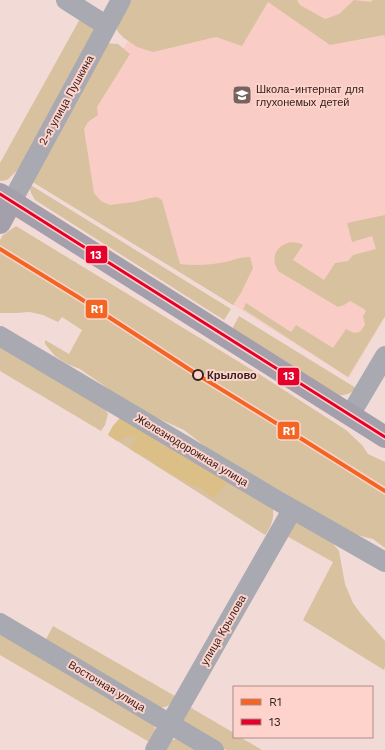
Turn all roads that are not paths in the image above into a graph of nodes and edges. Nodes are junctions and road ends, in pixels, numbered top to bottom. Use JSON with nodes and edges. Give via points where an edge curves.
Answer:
{"nodes":[{"id":1,"x":66,"y":0,"type":"edge"},
{"id":2,"x":121,"y":0,"type":"edge"},
{"id":3,"x":107,"y":26,"type":"junction"},
{"id":4,"x":6,"y":197,"type":"edge"},
{"id":5,"x":0,"y":223,"type":"edge"},
{"id":6,"x":0,"y":336,"type":"edge"},
{"id":7,"x":385,"y":356,"type":"edge"},
{"id":8,"x":350,"y":415,"type":"junction"},
{"id":9,"x":385,"y":437,"type":"edge"},
{"id":10,"x":292,"y":510,"type":"junction"},
{"id":11,"x":385,"y":562,"type":"edge"},
{"id":12,"x":0,"y":623,"type":"edge"},
{"id":13,"x":170,"y":724,"type":"junction"},
{"id":14,"x":155,"y":750,"type":"edge"},
{"id":15,"x":214,"y":750,"type":"edge"}],
"edges":[{"from":1,"to":3,"type":"street"},
{"from":2,"to":3,"type":"street","name":"2-я улица Пушкина"},
{"from":3,"to":4,"type":"street","name":"2-я улица Пушкина"},
{"from":4,"to":5,"type":"main road"},
{"from":4,"to":8,"type":"main road"},
{"from":6,"to":10,"type":"street","name":"Железнодорожная улица"},
{"from":7,"to":8,"type":"street"},
{"from":8,"to":9,"type":"main road"},
{"from":10,"to":11,"type":"street","name":"Железнодорожная улица"},
{"from":10,"to":13,"type":"street","name":"улица Крылова"},
{"from":12,"to":13,"type":"street","name":"Восточная улица"},
{"from":13,"to":14,"type":"street","name":"улица Крылова"},
{"from":13,"to":15,"type":"street","name":"Восточная улица"}]}
